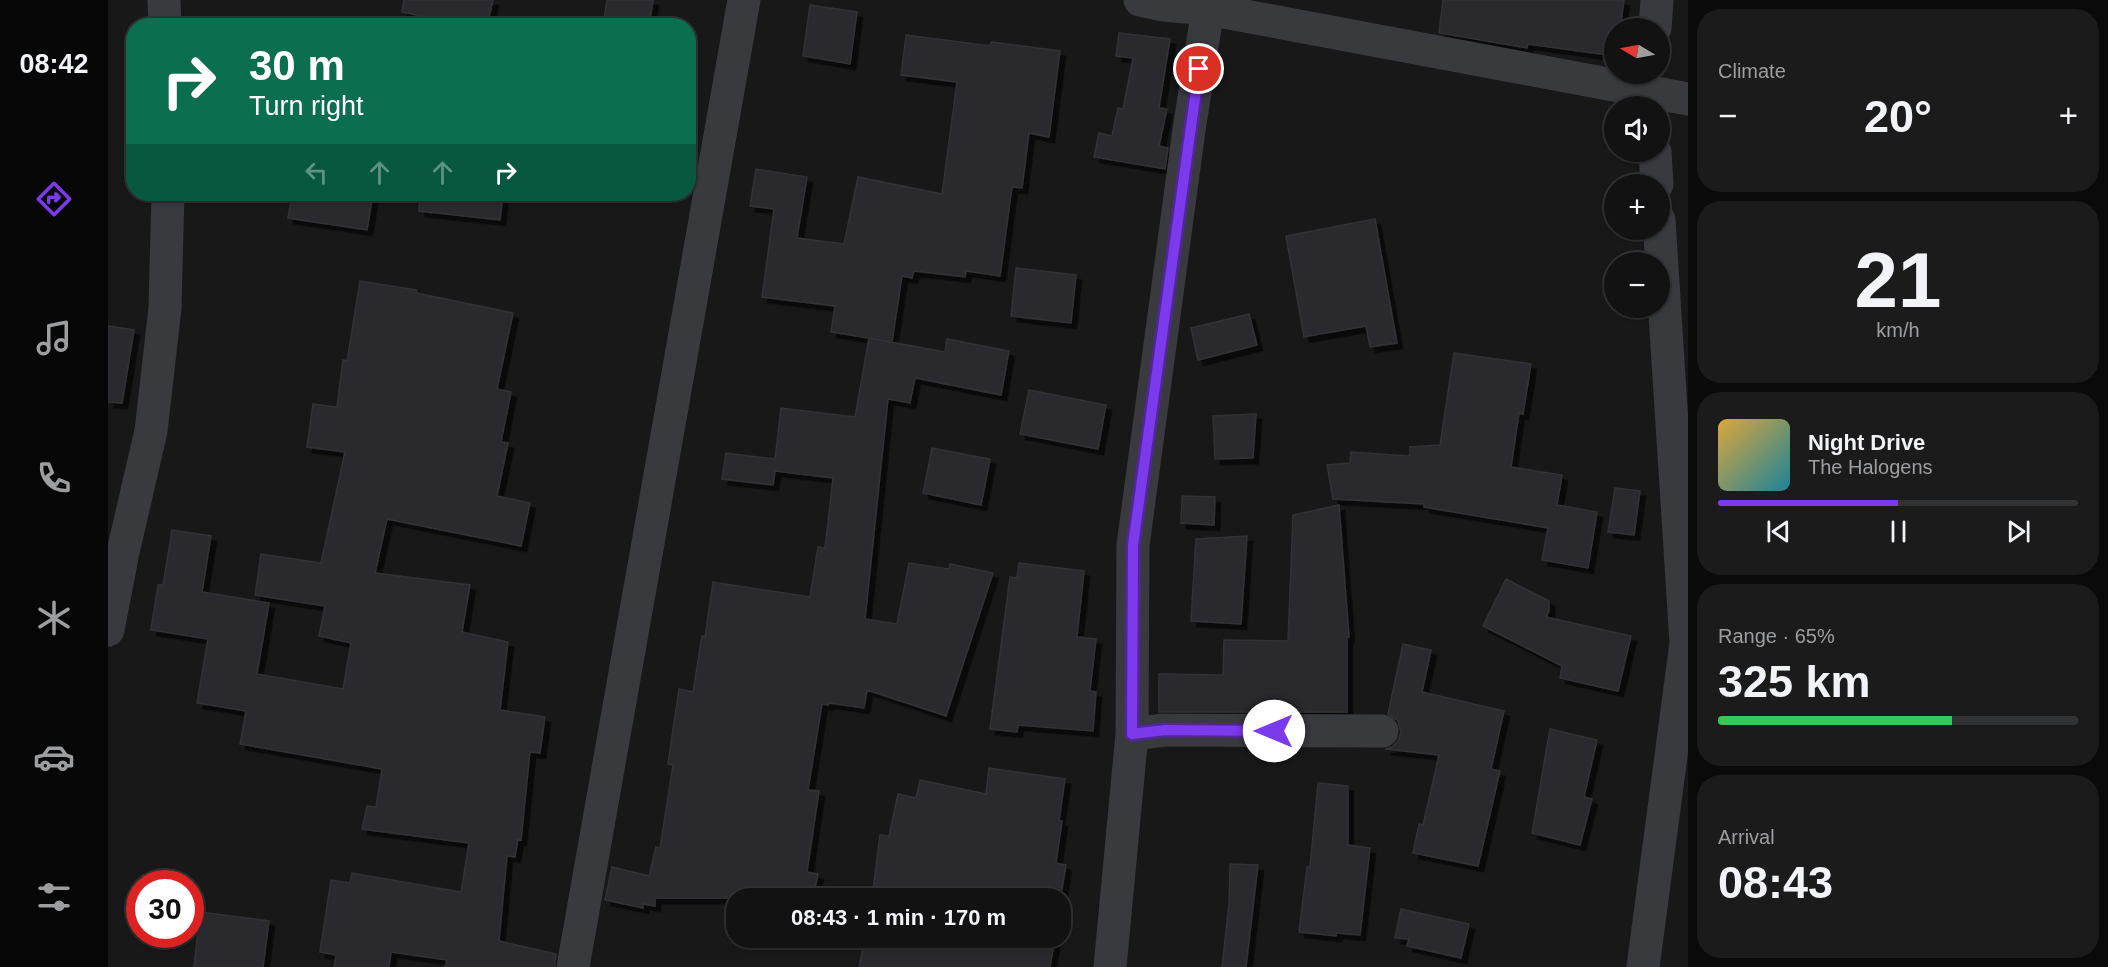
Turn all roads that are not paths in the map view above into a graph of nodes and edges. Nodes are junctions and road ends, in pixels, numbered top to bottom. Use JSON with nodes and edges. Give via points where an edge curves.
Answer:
{"nodes":[{"id":1,"x":164,"y":0,"type":"edge"},
{"id":2,"x":744,"y":0,"type":"edge"},
{"id":3,"x":1657,"y":0,"type":"edge"},
{"id":4,"x":1156,"y":2,"type":"edge"},
{"id":5,"x":1208,"y":9,"type":"junction"},
{"id":6,"x":165,"y":18,"type":"edge"},
{"id":7,"x":1656,"y":18,"type":"edge"},
{"id":8,"x":1651,"y":90,"type":"edge"},
{"id":9,"x":1688,"y":99,"type":"edge"},
{"id":10,"x":168,"y":201,"type":"edge"},
{"id":11,"x":1660,"y":240,"type":"edge"},
{"id":12,"x":108,"y":630,"type":"edge"},
{"id":13,"x":1382,"y":731,"type":"dead end"},
{"id":14,"x":1132,"y":734,"type":"junction"},
{"id":15,"x":573,"y":967,"type":"edge"},
{"id":16,"x":1110,"y":967,"type":"edge"},
{"id":17,"x":1643,"y":967,"type":"edge"}],
"edges":[{"from":1,"to":6,"type":"street"},
{"from":2,"to":15,"type":"street"},
{"from":3,"to":7,"type":"street"},
{"from":4,"to":5,"type":"street"},
{"from":5,"to":8,"type":"street"},
{"from":5,"to":14,"type":"street","via":[[1133,545]]},
{"from":8,"to":9,"type":"street"},
{"from":10,"to":12,"type":"street","via":[[165,308],[151,431]]},
{"from":11,"to":17,"type":"street","via":[[1686,643]]},
{"from":13,"to":14,"type":"street","via":[[1165,730]]},
{"from":14,"to":16,"type":"street"}]}
